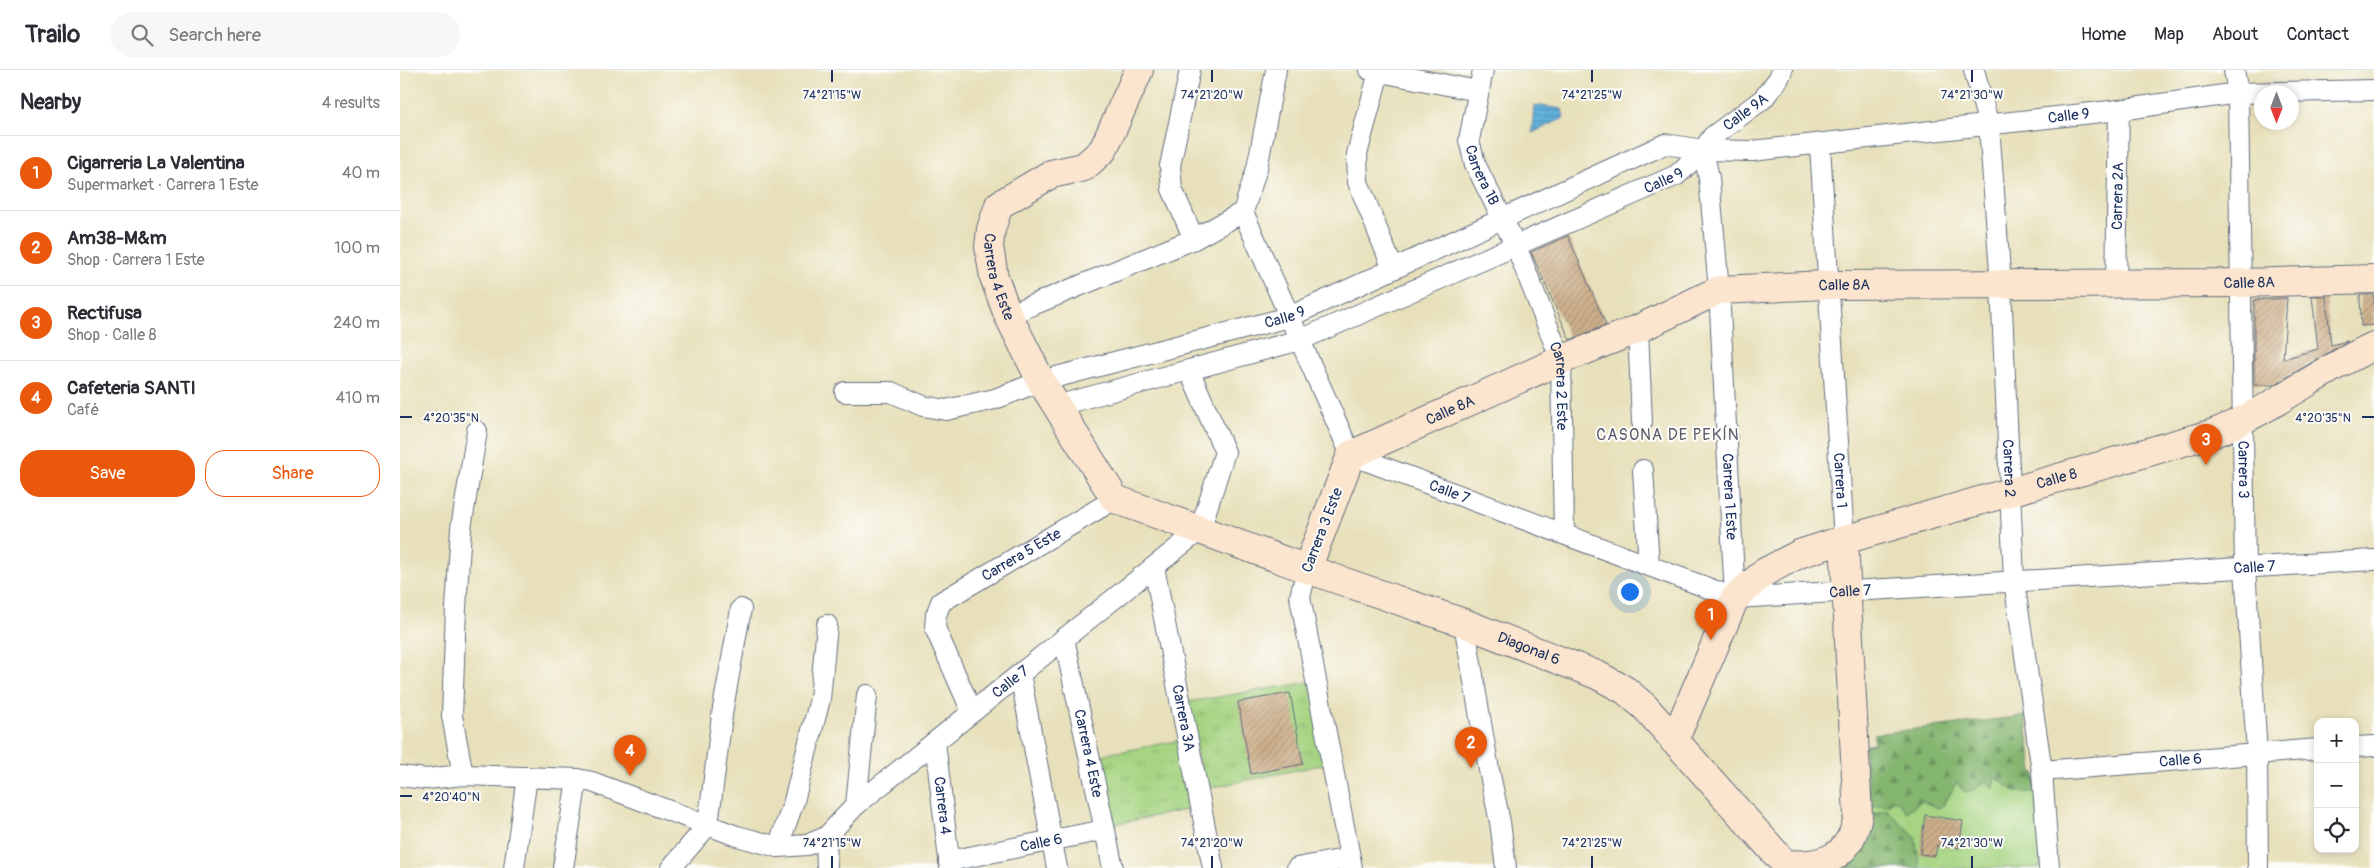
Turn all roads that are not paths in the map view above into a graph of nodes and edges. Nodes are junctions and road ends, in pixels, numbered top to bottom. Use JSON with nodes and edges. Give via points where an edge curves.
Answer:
{"nodes":[{"id":1,"x":1139,"y":70,"type":"edge"},
{"id":2,"x":1190,"y":70,"type":"edge"},
{"id":3,"x":1276,"y":70,"type":"edge"},
{"id":4,"x":1483,"y":70,"type":"edge"},
{"id":5,"x":1782,"y":70,"type":"edge"},
{"id":6,"x":1974,"y":70,"type":"edge"},
{"id":7,"x":2234,"y":70,"type":"edge"},
{"id":8,"x":1374,"y":71,"type":"edge"},
{"id":9,"x":2374,"y":90,"type":"edge"},
{"id":10,"x":1478,"y":91,"type":"junction"},
{"id":11,"x":2238,"y":93,"type":"junction"},
{"id":12,"x":2119,"y":110,"type":"junction"},
{"id":13,"x":1989,"y":126,"type":"junction"},
{"id":14,"x":1820,"y":145,"type":"junction"},
{"id":15,"x":1703,"y":150,"type":"junction"},
{"id":16,"x":1243,"y":212,"type":"junction"},
{"id":17,"x":1504,"y":218,"type":"junction"},
{"id":18,"x":1194,"y":239,"type":"junction"},
{"id":19,"x":1516,"y":246,"type":"junction"},
{"id":20,"x":1393,"y":269,"type":"junction"},
{"id":21,"x":2374,"y":279,"type":"edge"},
{"id":22,"x":2241,"y":283,"type":"junction"},
{"id":23,"x":2116,"y":284,"type":"junction"},
{"id":24,"x":1827,"y":285,"type":"junction"},
{"id":25,"x":2001,"y":285,"type":"junction"},
{"id":26,"x":1719,"y":290,"type":"junction"},
{"id":27,"x":1008,"y":314,"type":"junction"},
{"id":28,"x":1288,"y":317,"type":"junction"},
{"id":29,"x":1638,"y":329,"type":"junction"},
{"id":30,"x":1300,"y":340,"type":"junction"},
{"id":31,"x":2374,"y":346,"type":"edge"},
{"id":32,"x":1561,"y":360,"type":"junction"},
{"id":33,"x":1189,"y":370,"type":"junction"},
{"id":34,"x":1041,"y":381,"type":"junction"},
{"id":35,"x":846,"y":392,"type":"dead end"},
{"id":36,"x":1056,"y":406,"type":"junction"},
{"id":37,"x":1642,"y":422,"type":"dead end"},
{"id":38,"x":2242,"y":422,"type":"junction"},
{"id":39,"x":476,"y":431,"type":"dead end"},
{"id":40,"x":1351,"y":455,"type":"junction"},
{"id":41,"x":1643,"y":470,"type":"dead end"},
{"id":42,"x":2010,"y":493,"type":"junction"},
{"id":43,"x":1115,"y":498,"type":"junction"},
{"id":44,"x":1200,"y":530,"type":"junction"},
{"id":45,"x":1564,"y":534,"type":"junction"},
{"id":46,"x":1844,"y":541,"type":"junction"},
{"id":47,"x":2374,"y":560,"type":"edge"},
{"id":48,"x":1649,"y":566,"type":"junction"},
{"id":49,"x":1154,"y":567,"type":"junction"},
{"id":50,"x":2245,"y":568,"type":"junction"},
{"id":51,"x":1307,"y":569,"type":"junction"},
{"id":52,"x":2014,"y":581,"type":"junction"},
{"id":53,"x":1846,"y":591,"type":"junction"},
{"id":54,"x":1735,"y":598,"type":"junction"},
{"id":55,"x":741,"y":609,"type":"dead end"},
{"id":56,"x":1464,"y":623,"type":"junction"},
{"id":57,"x":827,"y":625,"type":"dead end"},
{"id":58,"x":1064,"y":638,"type":"junction"},
{"id":59,"x":1020,"y":674,"type":"junction"},
{"id":60,"x":867,"y":695,"type":"dead end"},
{"id":61,"x":972,"y":712,"type":"junction"},
{"id":62,"x":1674,"y":741,"type":"junction"},
{"id":63,"x":936,"y":742,"type":"junction"},
{"id":64,"x":2374,"y":746,"type":"edge"},
{"id":65,"x":2359,"y":747,"type":"edge"},
{"id":66,"x":2314,"y":750,"type":"edge"},
{"id":67,"x":2257,"y":754,"type":"junction"},
{"id":68,"x":2042,"y":772,"type":"junction"},
{"id":69,"x":463,"y":775,"type":"junction"},
{"id":70,"x":400,"y":776,"type":"edge"},
{"id":71,"x":527,"y":778,"type":"junction"},
{"id":72,"x":577,"y":779,"type":"junction"},
{"id":73,"x":856,"y":805,"type":"junction"},
{"id":74,"x":1858,"y":816,"type":"joint"},
{"id":75,"x":708,"y":825,"type":"junction"},
{"id":76,"x":1104,"y":830,"type":"junction"},
{"id":77,"x":826,"y":837,"type":"junction"},
{"id":78,"x":1051,"y":840,"type":"junction"},
{"id":79,"x":778,"y":847,"type":"junction"},
{"id":80,"x":1351,"y":863,"type":"edge"},
{"id":81,"x":950,"y":864,"type":"edge"},
{"id":82,"x":514,"y":868,"type":"edge"},
{"id":83,"x":563,"y":868,"type":"edge"},
{"id":84,"x":671,"y":868,"type":"edge"},
{"id":85,"x":827,"y":868,"type":"edge"},
{"id":86,"x":1057,"y":868,"type":"edge"},
{"id":87,"x":1113,"y":868,"type":"edge"},
{"id":88,"x":1213,"y":868,"type":"edge"},
{"id":89,"x":1297,"y":868,"type":"edge"},
{"id":90,"x":1506,"y":868,"type":"edge"},
{"id":91,"x":2048,"y":868,"type":"edge"},
{"id":92,"x":2258,"y":868,"type":"edge"}],
"edges":[{"from":1,"to":27,"type":"main road","name":"Carrera 4 Este","via":[[1103,150],[1084,167],[1051,174],[999,205],[989,247],[994,277]]},
{"from":2,"to":18,"type":"street","via":[[1170,166],[1172,189]]},
{"from":3,"to":16,"type":"street","via":[[1257,168]]},
{"from":4,"to":10,"type":"street","name":"Carrera 1B"},
{"from":5,"to":15,"type":"street","name":"Calle 9A","via":[[1763,99],[1713,136]]},
{"from":6,"to":13,"type":"street","name":"Carrera 2"},
{"from":7,"to":11,"type":"street","name":"Carrera 3"},
{"from":8,"to":10,"type":"street"},
{"from":8,"to":20,"type":"street","via":[[1357,154],[1358,182]]},
{"from":9,"to":11,"type":"street","name":"Calle 9"},
{"from":10,"to":17,"type":"street","name":"Carrera 1B","via":[[1470,140],[1475,164]]},
{"from":11,"to":12,"type":"street","name":"Calle 9"},
{"from":11,"to":22,"type":"street","name":"Carrera 3"},
{"from":12,"to":13,"type":"street","name":"Calle 9"},
{"from":12,"to":23,"type":"street","name":"Carrera 2A"},
{"from":13,"to":14,"type":"street","name":"Calle 9"},
{"from":13,"to":25,"type":"street","name":"Carrera 2"},
{"from":14,"to":15,"type":"street","name":"Calle 9","via":[[1752,151]]},
{"from":14,"to":24,"type":"street","name":"Carrera 1"},
{"from":15,"to":17,"type":"street","name":"Calle 9","via":[[1665,144]]},
{"from":15,"to":19,"type":"street","name":"Calle 9","via":[[1678,175]]},
{"from":15,"to":26,"type":"street","name":"Carrera 1 Este","via":[[1709,178]]},
{"from":16,"to":18,"type":"street"},
{"from":16,"to":28,"type":"street"},
{"from":17,"to":19,"type":"street","name":"Carrera 1B"},
{"from":17,"to":20,"type":"street","name":"Calle 9"},
{"from":18,"to":27,"type":"street"},
{"from":19,"to":30,"type":"street","name":"Calle 9"},
{"from":19,"to":32,"type":"street","name":"Carrera 2 Este"},
{"from":20,"to":28,"type":"street","name":"Calle 9"},
{"from":21,"to":22,"type":"main road","name":"Calle 8A"},
{"from":22,"to":23,"type":"main road","name":"Calle 8A"},
{"from":22,"to":38,"type":"street","name":"Carrera 3"},
{"from":23,"to":25,"type":"main road","name":"Calle 8A"},
{"from":24,"to":25,"type":"main road","name":"Calle 8A"},
{"from":24,"to":26,"type":"main road","name":"Calle 8A"},
{"from":24,"to":46,"type":"street","name":"Carrera 1"},
{"from":25,"to":42,"type":"street","name":"Carrera 2"},
{"from":26,"to":29,"type":"main road","name":"Calle 8A"},
{"from":26,"to":54,"type":"street","name":"Carrera 1 Este"},
{"from":27,"to":34,"type":"main road","name":"Carrera 4 Este"},
{"from":28,"to":30,"type":"street"},
{"from":28,"to":34,"type":"street","name":"Calle 9"},
{"from":29,"to":32,"type":"main road","name":"Calle 8A"},
{"from":29,"to":37,"type":"street"},
{"from":30,"to":33,"type":"street","name":"Calle 9"},
{"from":30,"to":40,"type":"street"},
{"from":31,"to":38,"type":"main road","name":"Calle 8","via":[[2322,373]]},
{"from":32,"to":40,"type":"main road","name":"Calle 8A"},
{"from":32,"to":45,"type":"street","name":"Carrera 2 Este"},
{"from":33,"to":36,"type":"street","name":"Calle 9"},
{"from":33,"to":44,"type":"street","via":[[1224,452]]},
{"from":34,"to":35,"type":"street","name":"Calle 9","via":[[995,399],[946,410],[923,406],[891,392]]},
{"from":34,"to":36,"type":"main road","name":"Carrera 4 Este"},
{"from":36,"to":43,"type":"main road","name":"Carrera 4 Este"},
{"from":38,"to":42,"type":"main road","name":"Calle 8","via":[[2197,439]]},
{"from":38,"to":50,"type":"street","name":"Carrera 3"},
{"from":39,"to":69,"type":"street","via":[[461,528],[452,716]]},
{"from":40,"to":45,"type":"street","name":"Calle 7"},
{"from":40,"to":51,"type":"main road","name":"Carrera 3 Este"},
{"from":41,"to":48,"type":"street"},
{"from":42,"to":46,"type":"main road","name":"Calle 8"},
{"from":42,"to":52,"type":"street","name":"Carrera 2"},
{"from":43,"to":44,"type":"main road","name":"Diagonal 6"},
{"from":43,"to":61,"type":"street","name":"Carrera 5 Este","via":[[941,602],[935,628]]},
{"from":44,"to":49,"type":"street","name":"Calle 7"},
{"from":44,"to":51,"type":"main road","name":"Diagonal 6"},
{"from":45,"to":48,"type":"street","name":"Calle 7"},
{"from":46,"to":53,"type":"main road","name":"Carrera 1"},
{"from":46,"to":54,"type":"main road","name":"Calle 8","via":[[1791,558],[1765,572]]},
{"from":47,"to":50,"type":"street","name":"Calle 7"},
{"from":48,"to":54,"type":"street","name":"Calle 7"},
{"from":49,"to":58,"type":"street","name":"Calle 7"},
{"from":49,"to":88,"type":"street","name":"Carrera 3A"},
{"from":50,"to":52,"type":"street","name":"Calle 7"},
{"from":50,"to":67,"type":"street","name":"Carrera 3"},
{"from":51,"to":56,"type":"main road","name":"Diagonal 6"},
{"from":51,"to":80,"type":"street","name":"Carrera 3 Este","via":[[1300,597]]},
{"from":52,"to":53,"type":"street","name":"Calle 7"},
{"from":52,"to":68,"type":"street","name":"Carrera 2"},
{"from":53,"to":54,"type":"street","name":"Calle 7"},
{"from":53,"to":74,"type":"main road","name":"Carrera 1"},
{"from":54,"to":62,"type":"main road","name":"Carrera 1 Este"},
{"from":55,"to":75,"type":"street","via":[[723,708]]},
{"from":56,"to":62,"type":"main road","name":"Diagonal 6","via":[[1597,675],[1625,690],[1645,707]]},
{"from":56,"to":90,"type":"street"},
{"from":57,"to":79,"type":"street","via":[[820,699],[794,801]]},
{"from":58,"to":59,"type":"street","name":"Calle 7"},
{"from":58,"to":76,"type":"street","name":"Carrera 4 Este"},
{"from":59,"to":61,"type":"street","name":"Calle 7"},
{"from":59,"to":78,"type":"street"},
{"from":60,"to":73,"type":"street"},
{"from":61,"to":63,"type":"street","name":"Calle 7"},
{"from":62,"to":74,"type":"main road","name":"Diagonal 6","via":[[1785,864],[1807,866],[1836,855],[1855,831]]},
{"from":63,"to":73,"type":"street","name":"Calle 7"},
{"from":63,"to":81,"type":"street","name":"Carrera 4"},
{"from":64,"to":65,"type":"street"},
{"from":66,"to":67,"type":"street","name":"Calle 6"},
{"from":67,"to":68,"type":"street","name":"Calle 6"},
{"from":67,"to":92,"type":"street","name":"Carrera 3"},
{"from":68,"to":91,"type":"street","name":"Carrera 2"},
{"from":69,"to":70,"type":"street","via":[[426,779]]},
{"from":69,"to":71,"type":"street"},
{"from":71,"to":72,"type":"street"},
{"from":71,"to":82,"type":"street"},
{"from":72,"to":75,"type":"street"},
{"from":72,"to":83,"type":"street"},
{"from":73,"to":77,"type":"street","name":"Calle 7"},
{"from":75,"to":79,"type":"street"},
{"from":75,"to":84,"type":"street"},
{"from":76,"to":78,"type":"street","name":"Calle 6"},
{"from":76,"to":87,"type":"street","name":"Carrera 4 Este"},
{"from":77,"to":79,"type":"street","via":[[807,845]]},
{"from":77,"to":85,"type":"street"},
{"from":78,"to":81,"type":"street","name":"Calle 6"},
{"from":78,"to":86,"type":"street"},
{"from":80,"to":89,"type":"street"}]}
